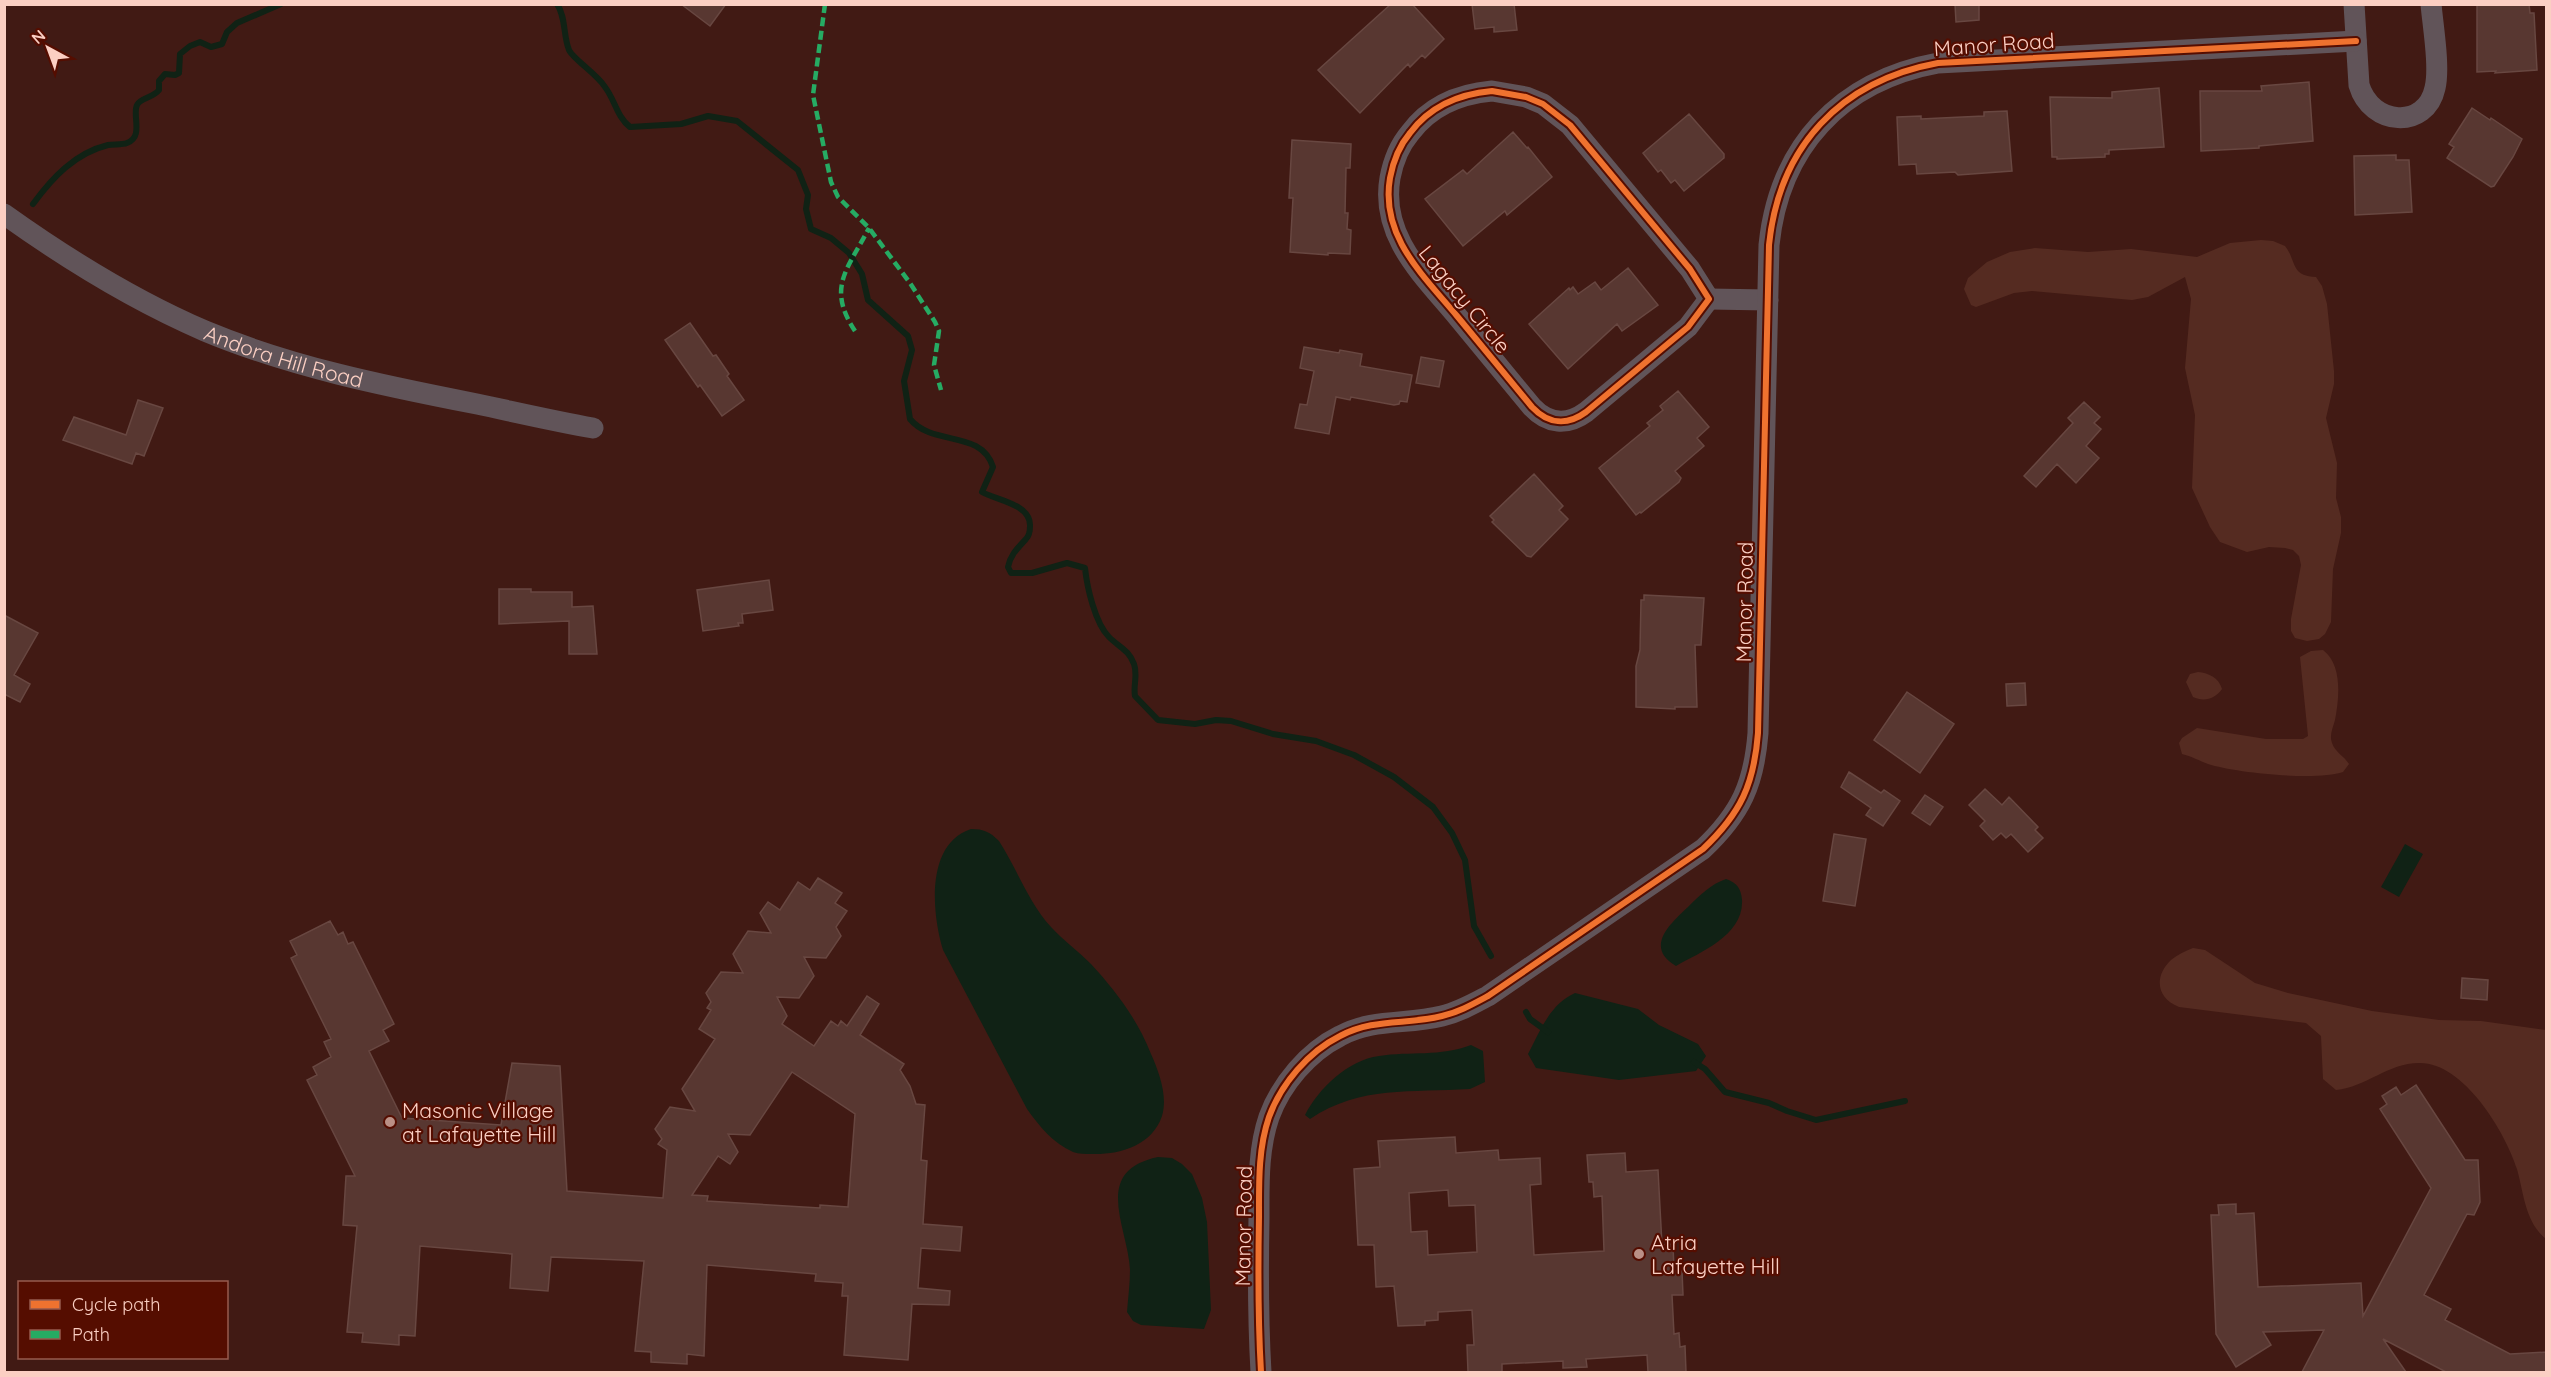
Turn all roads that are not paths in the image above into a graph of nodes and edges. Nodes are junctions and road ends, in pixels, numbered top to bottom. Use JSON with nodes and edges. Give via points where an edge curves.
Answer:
{"nodes":[{"id":1,"x":2354,"y":4,"type":"edge"},
{"id":2,"x":2432,"y":4,"type":"edge"},
{"id":3,"x":2356,"y":41,"type":"junction"},
{"id":4,"x":4,"y":214,"type":"edge"},
{"id":5,"x":1709,"y":299,"type":"junction"},
{"id":6,"x":1768,"y":300,"type":"junction"},
{"id":7,"x":592,"y":428,"type":"dead end"},
{"id":8,"x":1261,"y":1372,"type":"edge"}],
"edges":[{"from":1,"to":3,"type":"street"},
{"from":2,"to":3,"type":"street","via":[[2435,89],[2417,112],[2390,117],[2366,103],[2359,86]]},
{"from":3,"to":6,"type":"street","name":"Manor Road","via":[[1947,62],[1914,68],[1874,83],[1821,122],[1788,171],[1771,226]]},
{"from":4,"to":7,"type":"street","name":"Andora Hill Road","via":[[121,289],[180,320],[228,339],[368,381]]},
{"from":5,"to":5,"type":"street","name":"Lagacy Circle","via":[[1690,269],[1570,125],[1542,104],[1510,93],[1458,97],[1427,115],[1397,154],[1388,202],[1395,235],[1533,407],[1547,419],[1564,422],[1586,412],[1688,327]]},
{"from":5,"to":6,"type":"street"},
{"from":6,"to":8,"type":"street","name":"Manor Road","via":[[1758,733],[1748,790],[1730,822],[1703,849],[1488,996],[1441,1016],[1358,1028],[1322,1047],[1297,1071],[1275,1102],[1262,1152],[1258,1260]]}]}
